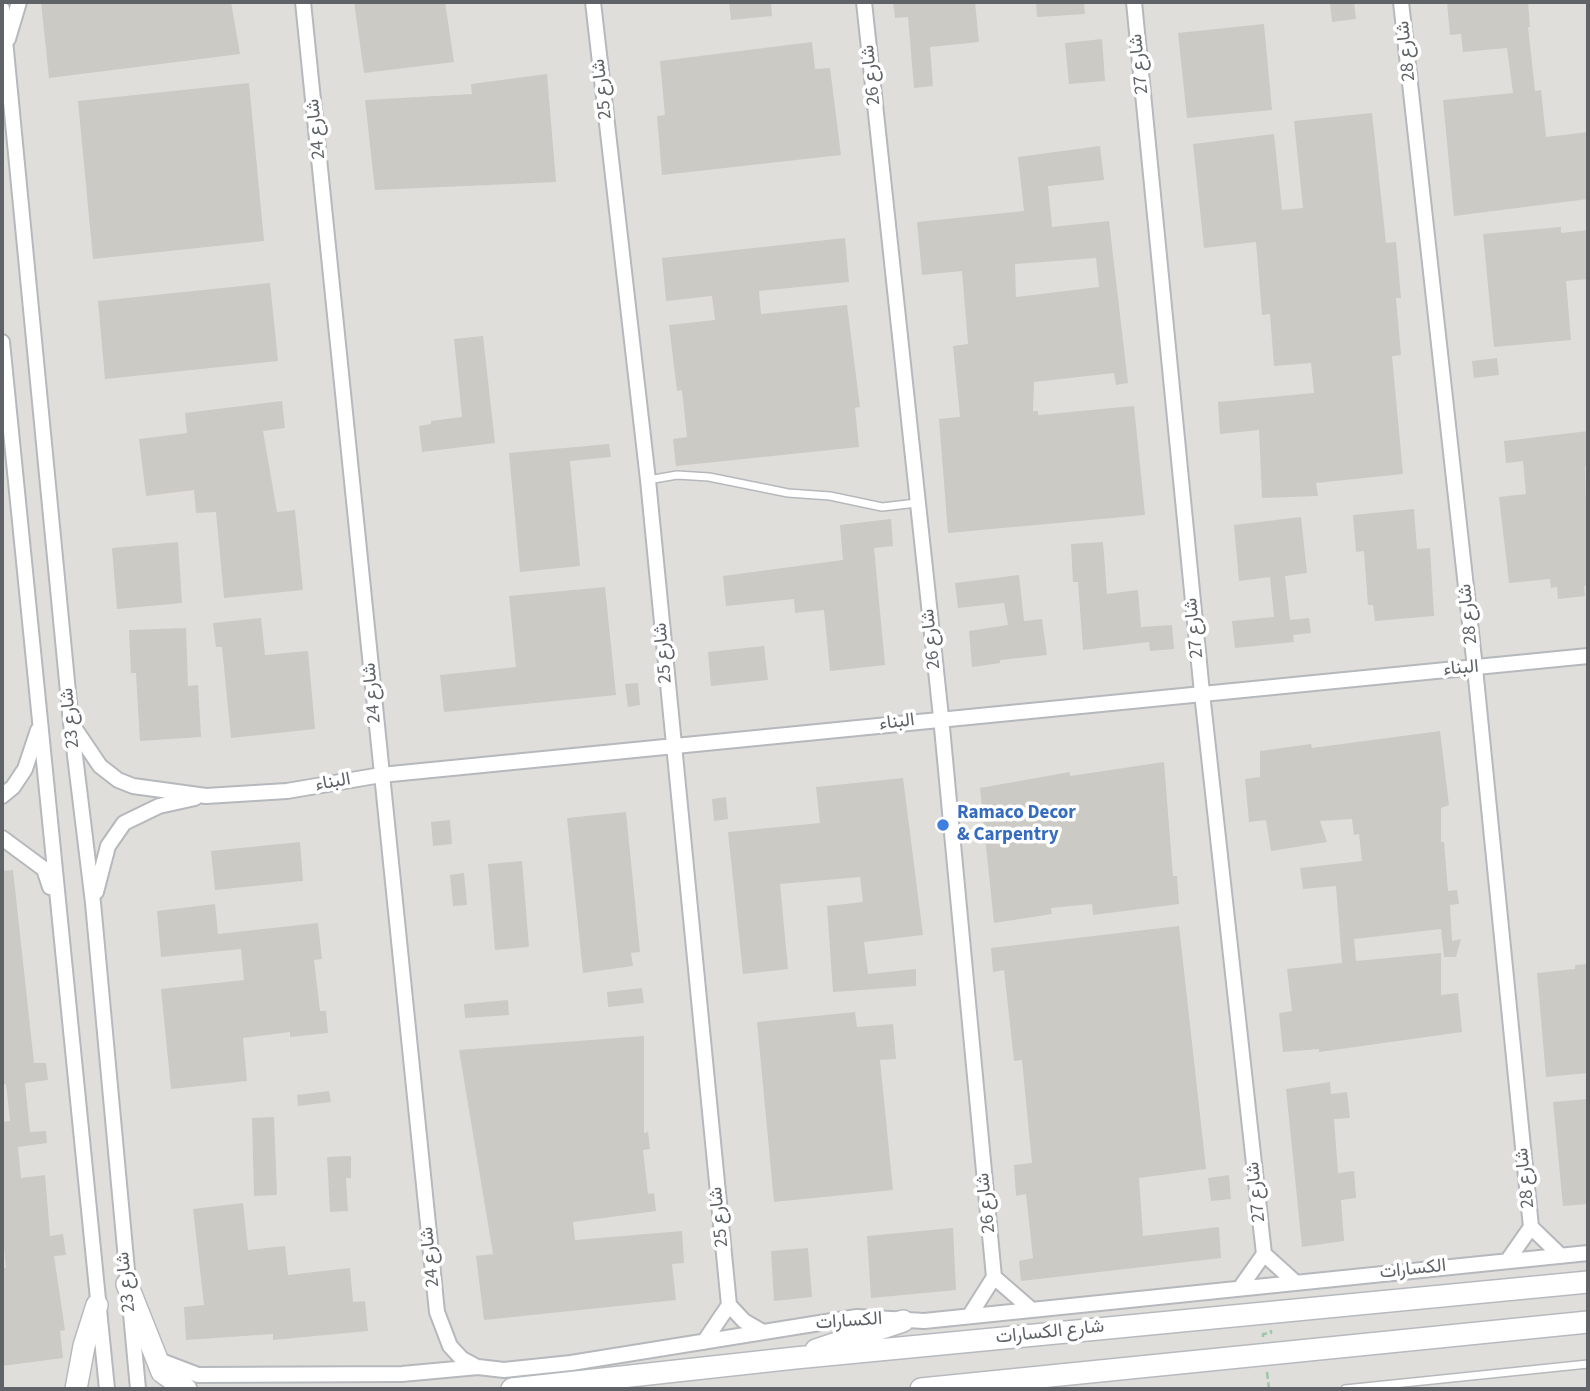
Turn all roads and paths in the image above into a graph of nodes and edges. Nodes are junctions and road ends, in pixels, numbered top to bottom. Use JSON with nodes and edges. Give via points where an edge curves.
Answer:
{"nodes":[{"id":1,"x":19,"y":2,"type":"edge"},
{"id":2,"x":303,"y":2,"type":"edge"},
{"id":3,"x":593,"y":2,"type":"edge"},
{"id":4,"x":864,"y":2,"type":"edge"},
{"id":5,"x":1134,"y":2,"type":"edge"},
{"id":6,"x":1401,"y":2,"type":"edge"},
{"id":7,"x":2,"y":9,"type":"edge"},
{"id":8,"x":6,"y":47,"type":"junction"},
{"id":9,"x":2,"y":342,"type":"edge"},
{"id":10,"x":648,"y":480,"type":"junction"},
{"id":11,"x":917,"y":503,"type":"junction"},
{"id":12,"x":1588,"y":656,"type":"edge"},
{"id":13,"x":1475,"y":667,"type":"junction"},
{"id":14,"x":1202,"y":693,"type":"junction"},
{"id":15,"x":941,"y":718,"type":"junction"},
{"id":16,"x":71,"y":723,"type":"junction"},
{"id":17,"x":39,"y":725,"type":"junction"},
{"id":18,"x":673,"y":748,"type":"junction"},
{"id":19,"x":381,"y":775,"type":"junction"},
{"id":20,"x":2,"y":796,"type":"edge"},
{"id":21,"x":206,"y":796,"type":"junction"},
{"id":22,"x":2,"y":838,"type":"edge"},
{"id":23,"x":93,"y":903,"type":"junction"},
{"id":24,"x":57,"y":907,"type":"junction"},
{"id":25,"x":1531,"y":1227,"type":"junction"},
{"id":26,"x":1588,"y":1253,"type":"edge"},
{"id":27,"x":1264,"y":1254,"type":"junction"},
{"id":28,"x":1561,"y":1256,"type":"junction"},
{"id":29,"x":1508,"y":1260,"type":"junction"},
{"id":30,"x":995,"y":1277,"type":"junction"},
{"id":31,"x":1588,"y":1282,"type":"edge"},
{"id":32,"x":1296,"y":1283,"type":"junction"},
{"id":33,"x":127,"y":1284,"type":"junction"},
{"id":34,"x":1240,"y":1288,"type":"junction"},
{"id":35,"x":729,"y":1305,"type":"junction"},
{"id":36,"x":97,"y":1306,"type":"junction"},
{"id":37,"x":1032,"y":1310,"type":"junction"},
{"id":38,"x":970,"y":1315,"type":"junction"},
{"id":39,"x":903,"y":1321,"type":"junction"},
{"id":40,"x":1588,"y":1322,"type":"edge"},
{"id":41,"x":763,"y":1332,"type":"junction"},
{"id":42,"x":704,"y":1342,"type":"junction"},
{"id":43,"x":155,"y":1359,"type":"junction"},
{"id":44,"x":795,"y":1359,"type":"junction"},
{"id":45,"x":1588,"y":1364,"type":"edge"},
{"id":46,"x":478,"y":1367,"type":"junction"},
{"id":47,"x":76,"y":1389,"type":"edge"},
{"id":48,"x":107,"y":1389,"type":"edge"},
{"id":49,"x":138,"y":1389,"type":"edge"},
{"id":50,"x":186,"y":1389,"type":"edge"},
{"id":51,"x":512,"y":1389,"type":"edge"},
{"id":52,"x":922,"y":1389,"type":"edge"},
{"id":53,"x":1345,"y":1389,"type":"edge"}],
"edges":[{"from":1,"to":8,"type":"street","name":"شارع 23"},
{"from":2,"to":19,"type":"street","name":"شارع 24"},
{"from":3,"to":10,"type":"street","name":"شارع 25"},
{"from":4,"to":11,"type":"street","name":"شارع 26"},
{"from":5,"to":14,"type":"street","name":"شارع 27"},
{"from":6,"to":13,"type":"street","name":"شارع 28"},
{"from":7,"to":8,"type":"street","name":"شارع 23"},
{"from":8,"to":16,"type":"street","name":"شارع 23"},
{"from":9,"to":17,"type":"street","name":"شارع 23"},
{"from":10,"to":11,"type":"lane","via":[[677,475],[709,477],[882,506]]},
{"from":10,"to":18,"type":"street","name":"شارع 25"},
{"from":11,"to":15,"type":"street","name":"شارع 26"},
{"from":12,"to":13,"type":"street","name":"البناء"},
{"from":13,"to":14,"type":"street","name":"البناء"},
{"from":13,"to":25,"type":"street","name":"شارع 28"},
{"from":14,"to":15,"type":"street","name":"البناء"},
{"from":14,"to":27,"type":"street","name":"شارع 27"},
{"from":15,"to":18,"type":"street","name":"البناء"},
{"from":15,"to":30,"type":"street","name":"شارع 26"},
{"from":16,"to":21,"type":"street","name":"البناء","via":[[100,766],[118,780]]},
{"from":16,"to":23,"type":"street","name":"شارع 23"},
{"from":17,"to":20,"type":"street","via":[[25,769]]},
{"from":17,"to":24,"type":"street","name":"شارع 23"},
{"from":18,"to":19,"type":"street","name":"البناء"},
{"from":18,"to":35,"type":"street","name":"شارع 25"},
{"from":19,"to":21,"type":"street","name":"البناء","via":[[287,792]]},
{"from":19,"to":46,"type":"street","name":"شارع 24","via":[[437,1312],[450,1346]]},
{"from":21,"to":23,"type":"street","name":"البناء","via":[[159,806],[124,823],[108,846]]},
{"from":22,"to":24,"type":"street","via":[[44,870]]},
{"from":23,"to":33,"type":"street","name":"شارع 23"},
{"from":24,"to":36,"type":"street","name":"شارع 23"},
{"from":25,"to":28,"type":"street","name":"شارع 28"},
{"from":25,"to":29,"type":"street","name":"شارع 28"},
{"from":26,"to":28,"type":"street","name":"الكسارات"},
{"from":27,"to":32,"type":"street"},
{"from":27,"to":34,"type":"street"},
{"from":28,"to":29,"type":"street","name":"الكسارات"},
{"from":29,"to":32,"type":"street","name":"الكسارات"},
{"from":30,"to":37,"type":"street"},
{"from":30,"to":38,"type":"street"},
{"from":31,"to":44,"type":"street","name":"شارع الكسارات"},
{"from":32,"to":34,"type":"street","name":"الكسارات"},
{"from":33,"to":43,"type":"street"},
{"from":33,"to":49,"type":"street","name":"شارع 23"},
{"from":34,"to":37,"type":"street","name":"الكسارات"},
{"from":35,"to":41,"type":"street"},
{"from":35,"to":42,"type":"street"},
{"from":36,"to":47,"type":"street"},
{"from":36,"to":48,"type":"street","name":"شارع 23"},
{"from":37,"to":38,"type":"street","name":"الكسارات"},
{"from":38,"to":39,"type":"street","name":"الكسارات"},
{"from":39,"to":41,"type":"street","name":"الكسارات","via":[[857,1317]]},
{"from":39,"to":44,"type":"street"},
{"from":40,"to":52,"type":"street"},
{"from":41,"to":42,"type":"street","name":"الكسارات"},
{"from":42,"to":46,"type":"street","name":"الكسارات","via":[[571,1363],[504,1370]]},
{"from":43,"to":46,"type":"street","name":"الكسارات","via":[[198,1376],[410,1374]]},
{"from":43,"to":50,"type":"street","via":[[162,1372]]},
{"from":44,"to":51,"type":"street","name":"شارع الكسارات"},
{"from":45,"to":53,"type":"lane"}]}
